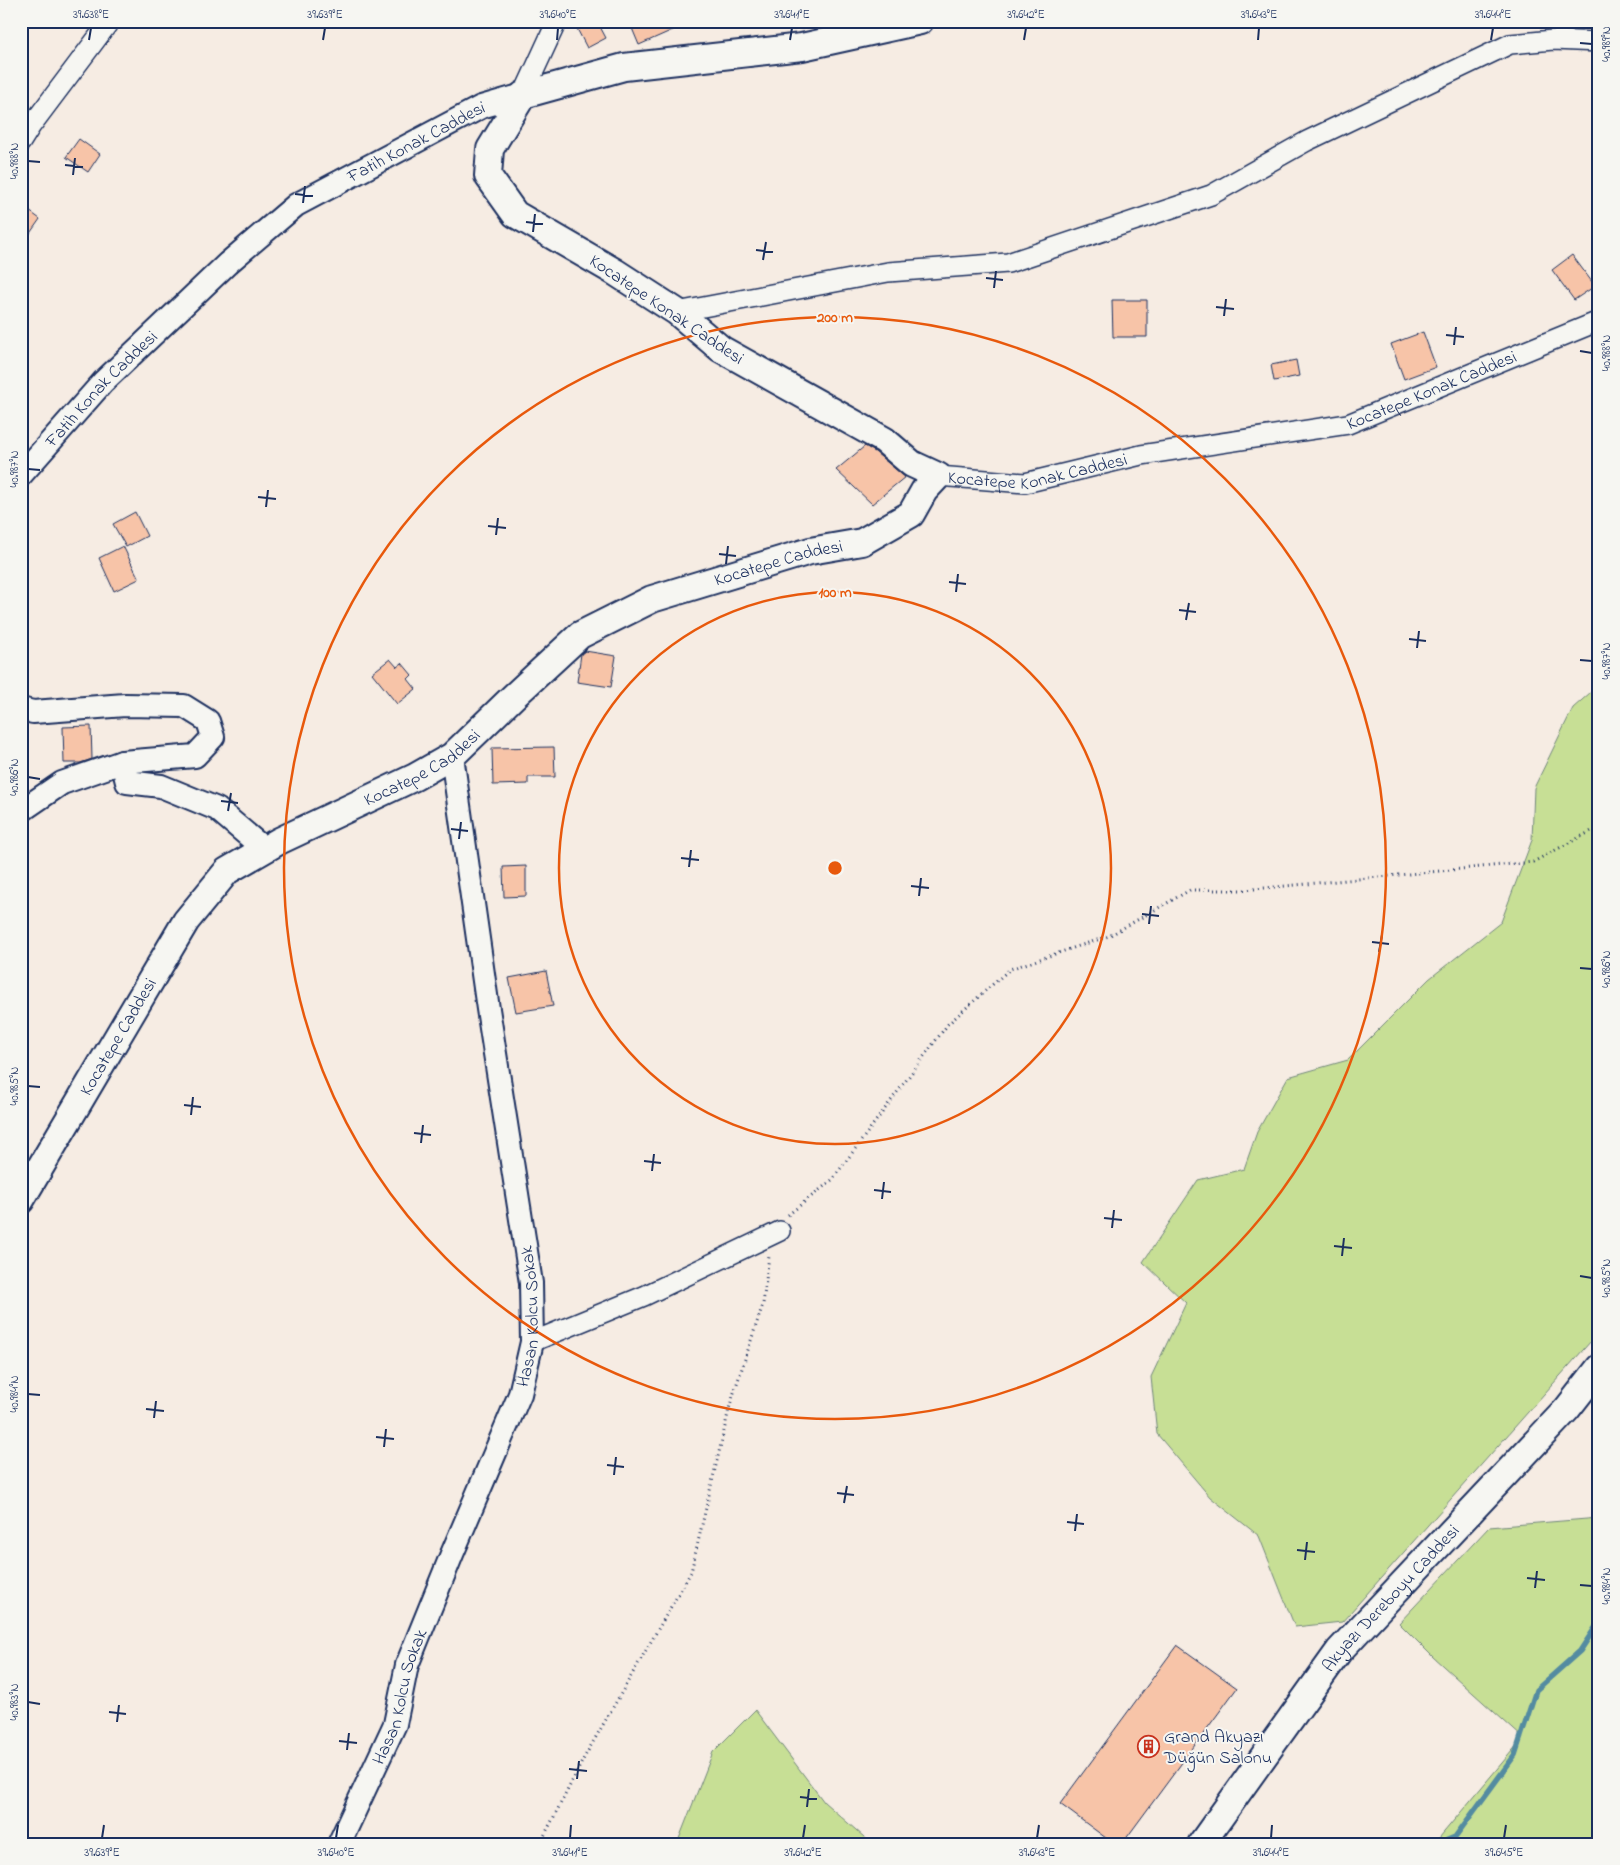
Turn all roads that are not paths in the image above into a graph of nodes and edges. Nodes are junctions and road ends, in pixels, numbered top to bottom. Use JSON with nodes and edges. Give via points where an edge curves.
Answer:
{"nodes":[{"id":1,"x":110,"y":21,"type":"edge"},
{"id":2,"x":557,"y":21,"type":"edge"},
{"id":3,"x":920,"y":21,"type":"edge"},
{"id":4,"x":1599,"y":42,"type":"edge"},
{"id":5,"x":523,"y":95,"type":"junction"},
{"id":6,"x":21,"y":142,"type":"edge"},
{"id":7,"x":677,"y":312,"type":"junction"},
{"id":8,"x":1599,"y":321,"type":"edge"},
{"id":9,"x":21,"y":475,"type":"edge"},
{"id":10,"x":938,"y":476,"type":"junction"},
{"id":11,"x":21,"y":709,"type":"edge"},
{"id":12,"x":452,"y":756,"type":"junction"},
{"id":13,"x":122,"y":762,"type":"junction"},
{"id":14,"x":21,"y":811,"type":"edge"},
{"id":15,"x":264,"y":850,"type":"junction"},
{"id":16,"x":21,"y":1200,"type":"edge"},
{"id":17,"x":780,"y":1231,"type":"road end"},
{"id":18,"x":532,"y":1342,"type":"junction"},
{"id":19,"x":1599,"y":1368,"type":"edge"},
{"id":20,"x":339,"y":1844,"type":"edge"},
{"id":21,"x":1201,"y":1844,"type":"edge"}],
"edges":[{"from":1,"to":6,"type":"street"},
{"from":2,"to":5,"type":"street"},
{"from":3,"to":5,"type":"main road","name":"Fatih Konak Caddesi","via":[[802,47],[624,67]]},
{"from":4,"to":7,"type":"street","via":[[1553,40],[1510,44],[1308,141],[1211,195],[1008,263],[888,272]]},
{"from":5,"to":7,"type":"main road","name":"Kocatepe Konak Caddesi","via":[[490,149],[488,176],[515,214]]},
{"from":5,"to":9,"type":"street","name":"Fatih Konak Caddesi","via":[[481,106],[296,205],[228,263],[103,382]]},
{"from":7,"to":10,"type":"main road","name":"Kocatepe Konak Caddesi","via":[[721,349],[884,440],[912,464]]},
{"from":8,"to":10,"type":"street","name":"Kocatepe Konak Caddesi","via":[[1348,424],[1141,455],[1025,483]]},
{"from":10,"to":12,"type":"main road","name":"Kocatepe Caddesi","via":[[911,514],[862,542],[810,551],[652,599],[580,635]]},
{"from":11,"to":13,"type":"street","via":[[33,712],[125,705],[184,706],[208,720],[212,737],[196,756]]},
{"from":12,"to":15,"type":"main road","name":"Kocatepe Caddesi"},
{"from":12,"to":18,"type":"street","name":"Hasan Kolcu Sokak","via":[[531,1283]]},
{"from":13,"to":14,"type":"street","via":[[62,783]]},
{"from":13,"to":15,"type":"street","via":[[127,782],[161,786],[217,809]]},
{"from":15,"to":16,"type":"main road","name":"Kocatepe Caddesi","via":[[227,872],[186,921]]},
{"from":17,"to":18,"type":"street","via":[[644,1296]]},
{"from":18,"to":20,"type":"street","name":"Hasan Kolcu Sokak","via":[[520,1394],[408,1665],[395,1724]]},
{"from":19,"to":21,"type":"main road","name":"Akyazı Dereboyu Caddesi","via":[[1567,1409],[1339,1652]]}]}
